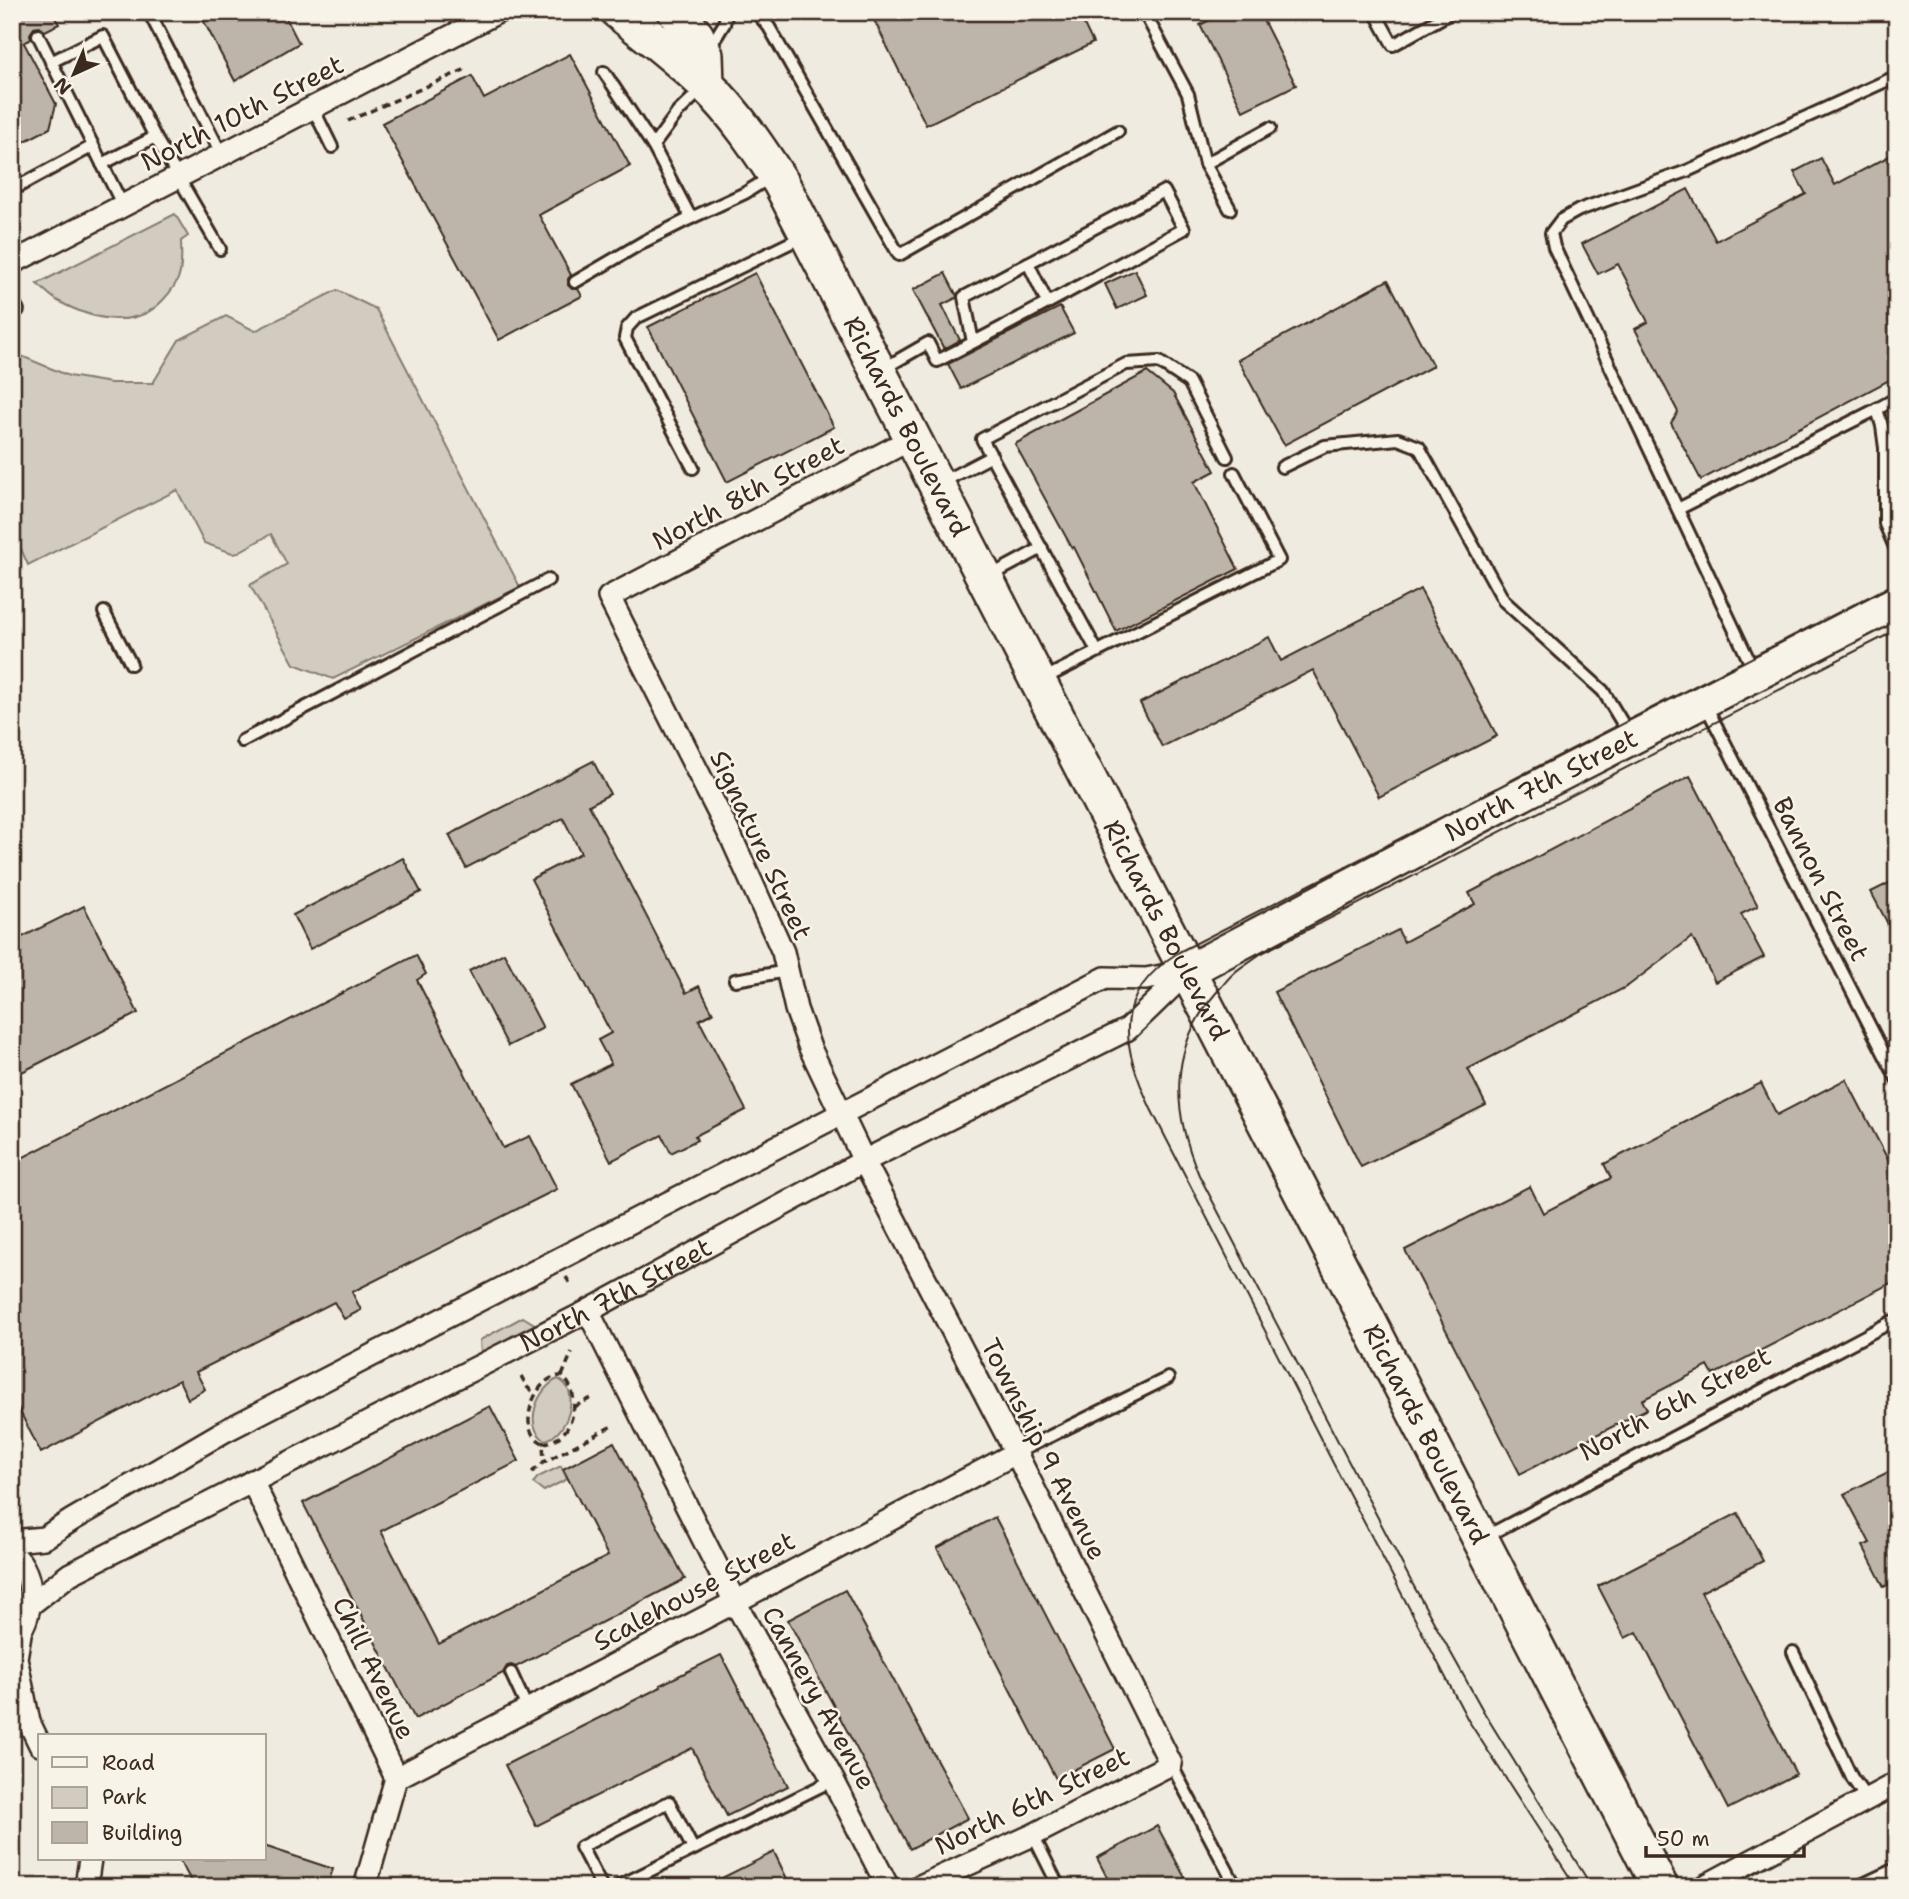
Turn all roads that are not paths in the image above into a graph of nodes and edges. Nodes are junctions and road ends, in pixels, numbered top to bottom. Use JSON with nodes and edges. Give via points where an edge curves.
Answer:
{"nodes":[{"id":1,"x":149,"y":12,"type":"edge"},
{"id":2,"x":498,"y":12,"type":"edge"},
{"id":3,"x":619,"y":12,"type":"edge"},
{"id":4,"x":676,"y":12,"type":"edge"},
{"id":5,"x":727,"y":12,"type":"edge"},
{"id":6,"x":757,"y":12,"type":"edge"},
{"id":7,"x":1144,"y":12,"type":"edge"},
{"id":8,"x":1375,"y":12,"type":"edge"},
{"id":9,"x":1452,"y":12,"type":"edge"},
{"id":10,"x":38,"y":35,"type":"dead end"},
{"id":11,"x":51,"y":62,"type":"junction"},
{"id":12,"x":706,"y":70,"type":"junction"},
{"id":13,"x":604,"y":72,"type":"dead end"},
{"id":14,"x":1897,"y":76,"type":"edge"},
{"id":15,"x":313,"y":108,"type":"junction"},
{"id":16,"x":1270,"y":128,"type":"dead end"},
{"id":17,"x":1118,"y":131,"type":"dead end"},
{"id":18,"x":155,"y":137,"type":"junction"},
{"id":19,"x":93,"y":146,"type":"junction"},
{"id":20,"x":653,"y":146,"type":"junction"},
{"id":21,"x":332,"y":147,"type":"dead end"},
{"id":22,"x":222,"y":155,"type":"junction"},
{"id":23,"x":102,"y":163,"type":"junction"},
{"id":24,"x":1205,"y":164,"type":"junction"},
{"id":25,"x":775,"y":174,"type":"junction"},
{"id":26,"x":178,"y":178,"type":"junction"},
{"id":27,"x":12,"y":190,"type":"edge"},
{"id":28,"x":123,"y":206,"type":"junction"},
{"id":29,"x":1230,"y":209,"type":"dead end"},
{"id":30,"x":691,"y":218,"type":"junction"},
{"id":31,"x":807,"y":234,"type":"junction"},
{"id":32,"x":220,"y":249,"type":"dead end"},
{"id":33,"x":12,"y":263,"type":"edge"},
{"id":34,"x":1028,"y":263,"type":"junction"},
{"id":35,"x":575,"y":282,"type":"dead end"},
{"id":36,"x":12,"y":299,"type":"edge"},
{"id":37,"x":1047,"y":302,"type":"junction"},
{"id":38,"x":18,"y":310,"type":"dead end"},
{"id":39,"x":973,"y":342,"type":"junction"},
{"id":40,"x":878,"y":371,"type":"junction"},
{"id":41,"x":1897,"y":398,"type":"edge"},
{"id":42,"x":1877,"y":409,"type":"junction"},
{"id":43,"x":913,"y":438,"type":"junction"},
{"id":44,"x":992,"y":456,"type":"junction"},
{"id":45,"x":1227,"y":457,"type":"dead end"},
{"id":46,"x":1282,"y":467,"type":"dead end"},
{"id":47,"x":693,"y":468,"type":"dead end"},
{"id":48,"x":1234,"y":473,"type":"dead end"},
{"id":49,"x":937,"y":485,"type":"junction"},
{"id":50,"x":1678,"y":509,"type":"junction"},
{"id":51,"x":1042,"y":548,"type":"junction"},
{"id":52,"x":1897,"y":552,"type":"edge"},
{"id":53,"x":986,"y":579,"type":"junction"},
{"id":54,"x":548,"y":580,"type":"dead end"},
{"id":55,"x":609,"y":597,"type":"joint"},
{"id":56,"x":1897,"y":602,"type":"edge"},
{"id":57,"x":104,"y":612,"type":"dead end"},
{"id":58,"x":1097,"y":651,"type":"junction"},
{"id":59,"x":131,"y":664,"type":"dead end"},
{"id":60,"x":1756,"y":674,"type":"junction"},
{"id":61,"x":1038,"y":681,"type":"junction"},
{"id":62,"x":1703,"y":701,"type":"junction"},
{"id":63,"x":1629,"y":739,"type":"junction"},
{"id":64,"x":242,"y":741,"type":"dead end"},
{"id":65,"x":787,"y":971,"type":"junction"},
{"id":66,"x":1188,"y":971,"type":"junction"},
{"id":67,"x":735,"y":980,"type":"dead end"},
{"id":68,"x":1897,"y":1079,"type":"edge"},
{"id":69,"x":842,"y":1115,"type":"junction"},
{"id":70,"x":864,"y":1161,"type":"junction"},
{"id":71,"x":588,"y":1311,"type":"junction"},
{"id":72,"x":1897,"y":1319,"type":"edge"},
{"id":73,"x":1167,"y":1378,"type":"dead end"},
{"id":74,"x":1016,"y":1453,"type":"junction"},
{"id":75,"x":252,"y":1481,"type":"junction"},
{"id":76,"x":1481,"y":1540,"type":"junction"},
{"id":77,"x":12,"y":1541,"type":"edge"},
{"id":78,"x":12,"y":1553,"type":"edge"},
{"id":79,"x":735,"y":1602,"type":"junction"},
{"id":80,"x":31,"y":1604,"type":"junction"},
{"id":81,"x":16,"y":1638,"type":"edge"},
{"id":82,"x":1793,"y":1652,"type":"dead end"},
{"id":83,"x":511,"y":1673,"type":"dead end"},
{"id":84,"x":12,"y":1706,"type":"edge"},
{"id":85,"x":528,"y":1710,"type":"junction"},
{"id":86,"x":29,"y":1722,"type":"junction"},
{"id":87,"x":38,"y":1741,"type":"edge"},
{"id":88,"x":1171,"y":1765,"type":"junction"},
{"id":89,"x":396,"y":1778,"type":"junction"},
{"id":90,"x":834,"y":1780,"type":"junction"},
{"id":91,"x":1897,"y":1783,"type":"edge"},
{"id":92,"x":1867,"y":1799,"type":"junction"},
{"id":93,"x":1032,"y":1835,"type":"junction"},
{"id":94,"x":694,"y":1849,"type":"junction"},
{"id":95,"x":90,"y":1860,"type":"edge"},
{"id":96,"x":1897,"y":1868,"type":"edge"},
{"id":97,"x":86,"y":1887,"type":"edge"},
{"id":98,"x":365,"y":1887,"type":"edge"},
{"id":99,"x":602,"y":1887,"type":"edge"},
{"id":100,"x":617,"y":1887,"type":"edge"},
{"id":101,"x":888,"y":1887,"type":"edge"},
{"id":102,"x":918,"y":1887,"type":"edge"},
{"id":103,"x":1059,"y":1887,"type":"edge"},
{"id":104,"x":1236,"y":1887,"type":"edge"},
{"id":105,"x":1660,"y":1887,"type":"edge"},
{"id":106,"x":1703,"y":1887,"type":"edge"},
{"id":107,"x":1857,"y":1887,"type":"edge"}],
"edges":[{"from":1,"to":22,"type":"lane"},
{"from":2,"to":15,"type":"street","name":"North 10th Street"},
{"from":3,"to":12,"type":"main road","name":"Richards Boulevard","via":[[670,53]]},
{"from":4,"to":12,"type":"main road","via":[[696,36]]},
{"from":5,"to":12,"type":"lane"},
{"from":6,"to":17,"type":"lane","via":[[900,255]]},
{"from":7,"to":24,"type":"lane","via":[[1188,94]]},
{"from":8,"to":9,"type":"lane","via":[[1393,45]]},
{"from":10,"to":11,"type":"lane"},
{"from":11,"to":18,"type":"lane","via":[[103,36]]},
{"from":11,"to":19,"type":"lane"},
{"from":12,"to":20,"type":"lane"},
{"from":12,"to":25,"type":"main road","name":"Richards Boulevard","via":[[727,108]]},
{"from":13,"to":20,"type":"lane"},
{"from":14,"to":50,"type":"lane","via":[[1687,171],[1579,210],[1561,220],[1551,233],[1553,247]]},
{"from":15,"to":21,"type":"lane"},
{"from":15,"to":22,"type":"street","name":"North 10th Street"},
{"from":16,"to":24,"type":"lane"},
{"from":18,"to":23,"type":"lane"},
{"from":18,"to":26,"type":"lane"},
{"from":19,"to":23,"type":"lane"},
{"from":19,"to":27,"type":"lane"},
{"from":20,"to":30,"type":"lane"},
{"from":22,"to":26,"type":"street","name":"North 10th Street"},
{"from":23,"to":28,"type":"lane"},
{"from":24,"to":29,"type":"lane"},
{"from":25,"to":30,"type":"lane"},
{"from":25,"to":31,"type":"main road","name":"Richards Boulevard"},
{"from":26,"to":28,"type":"street","name":"North 10th Street"},
{"from":26,"to":32,"type":"lane"},
{"from":28,"to":33,"type":"street","name":"North 10th Street"},
{"from":30,"to":35,"type":"lane"},
{"from":31,"to":40,"type":"main road","name":"Richards Boulevard"},
{"from":31,"to":47,"type":"lane","via":[[636,318],[627,328],[625,338]]},
{"from":34,"to":37,"type":"lane"},
{"from":34,"to":37,"type":"lane","via":[[1164,191],[1184,229]]},
{"from":34,"to":39,"type":"lane","via":[[964,297]]},
{"from":36,"to":38,"type":"lane"},
{"from":37,"to":39,"type":"lane"},
{"from":39,"to":40,"type":"lane","via":[[937,360],[928,343]]},
{"from":40,"to":43,"type":"main road","name":"Richards Boulevard"},
{"from":41,"to":42,"type":"lane"},
{"from":42,"to":50,"type":"lane"},
{"from":42,"to":52,"type":"lane","via":[[1885,448],[1885,524]]},
{"from":43,"to":49,"type":"main road","name":"Richards Boulevard"},
{"from":43,"to":55,"type":"street","name":"North 8th Street"},
{"from":44,"to":45,"type":"lane","via":[[982,439],[1125,364],[1159,362],[1189,382]]},
{"from":44,"to":49,"type":"lane"},
{"from":44,"to":51,"type":"lane"},
{"from":46,"to":63,"type":"lane","via":[[1325,446],[1398,439],[1419,447],[1504,601],[1603,691]]},
{"from":48,"to":58,"type":"lane","via":[[1279,560]]},
{"from":49,"to":53,"type":"main road","name":"Richards Boulevard"},
{"from":50,"to":60,"type":"lane"},
{"from":51,"to":53,"type":"lane"},
{"from":51,"to":58,"type":"lane"},
{"from":53,"to":61,"type":"main road","name":"Richards Boulevard"},
{"from":54,"to":64,"type":"lane"},
{"from":55,"to":65,"type":"street","name":"Signature Street","via":[[732,839],[783,952]]},
{"from":56,"to":60,"type":"main road","name":"North 7th Street"},
{"from":57,"to":59,"type":"lane"},
{"from":58,"to":61,"type":"lane"},
{"from":60,"to":62,"type":"main road","name":"North 7th Street"},
{"from":61,"to":66,"type":"main road","name":"Richards Boulevard"},
{"from":62,"to":63,"type":"main road","name":"North 7th Street"},
{"from":62,"to":68,"type":"lane","name":"Bannon Street"},
{"from":63,"to":66,"type":"main road","name":"North 7th Street"},
{"from":65,"to":67,"type":"lane"},
{"from":65,"to":69,"type":"street","name":"Signature Street","via":[[800,1022]]},
{"from":66,"to":69,"type":"street","name":"North 7th Street","via":[[1146,979],[1105,978]]},
{"from":66,"to":70,"type":"street","name":"North 7th Street","via":[[1128,1029]]},
{"from":66,"to":76,"type":"main road","name":"Richards Boulevard"},
{"from":69,"to":70,"type":"street","name":"Signature Street"},
{"from":69,"to":77,"type":"street","name":"North 7th Street","via":[[223,1432],[44,1538]]},
{"from":70,"to":71,"type":"street","name":"North 7th Street"},
{"from":70,"to":74,"type":"street","name":"Township 9 Avenue"},
{"from":71,"to":75,"type":"street","name":"North 7th Street"},
{"from":71,"to":79,"type":"street","name":"Cannery Avenue"},
{"from":72,"to":76,"type":"lane","name":"North 6th Street"},
{"from":73,"to":74,"type":"lane"},
{"from":74,"to":79,"type":"street","name":"Scalehouse Street"},
{"from":74,"to":88,"type":"street","name":"Township 9 Avenue"},
{"from":75,"to":80,"type":"street","name":"North 7th Street","via":[[70,1574]]},
{"from":75,"to":89,"type":"street","name":"Chill Avenue"},
{"from":76,"to":105,"type":"main road","name":"Richards Boulevard"},
{"from":78,"to":80,"type":"street","via":[[29,1579]]},
{"from":79,"to":85,"type":"street","name":"Scalehouse Street"},
{"from":79,"to":90,"type":"street","name":"Cannery Avenue"},
{"from":80,"to":81,"type":"street"},
{"from":81,"to":86,"type":"street"},
{"from":82,"to":92,"type":"lane","via":[[1852,1778]]},
{"from":83,"to":85,"type":"lane"},
{"from":84,"to":86,"type":"street"},
{"from":85,"to":89,"type":"street","name":"Scalehouse Street"},
{"from":86,"to":87,"type":"street"},
{"from":88,"to":93,"type":"street","name":"North 6th Street"},
{"from":88,"to":104,"type":"lane"},
{"from":89,"to":98,"type":"street","name":"Chill Avenue"},
{"from":90,"to":94,"type":"lane"},
{"from":90,"to":101,"type":"street","name":"Cannery Avenue"},
{"from":91,"to":92,"type":"street"},
{"from":92,"to":106,"type":"street"},
{"from":93,"to":102,"type":"street","name":"North 6th Street"},
{"from":93,"to":103,"type":"lane"},
{"from":94,"to":99,"type":"lane","via":[[669,1802],[580,1847]]},
{"from":94,"to":100,"type":"lane"},
{"from":95,"to":97,"type":"street"},
{"from":96,"to":107,"type":"lane"}]}
